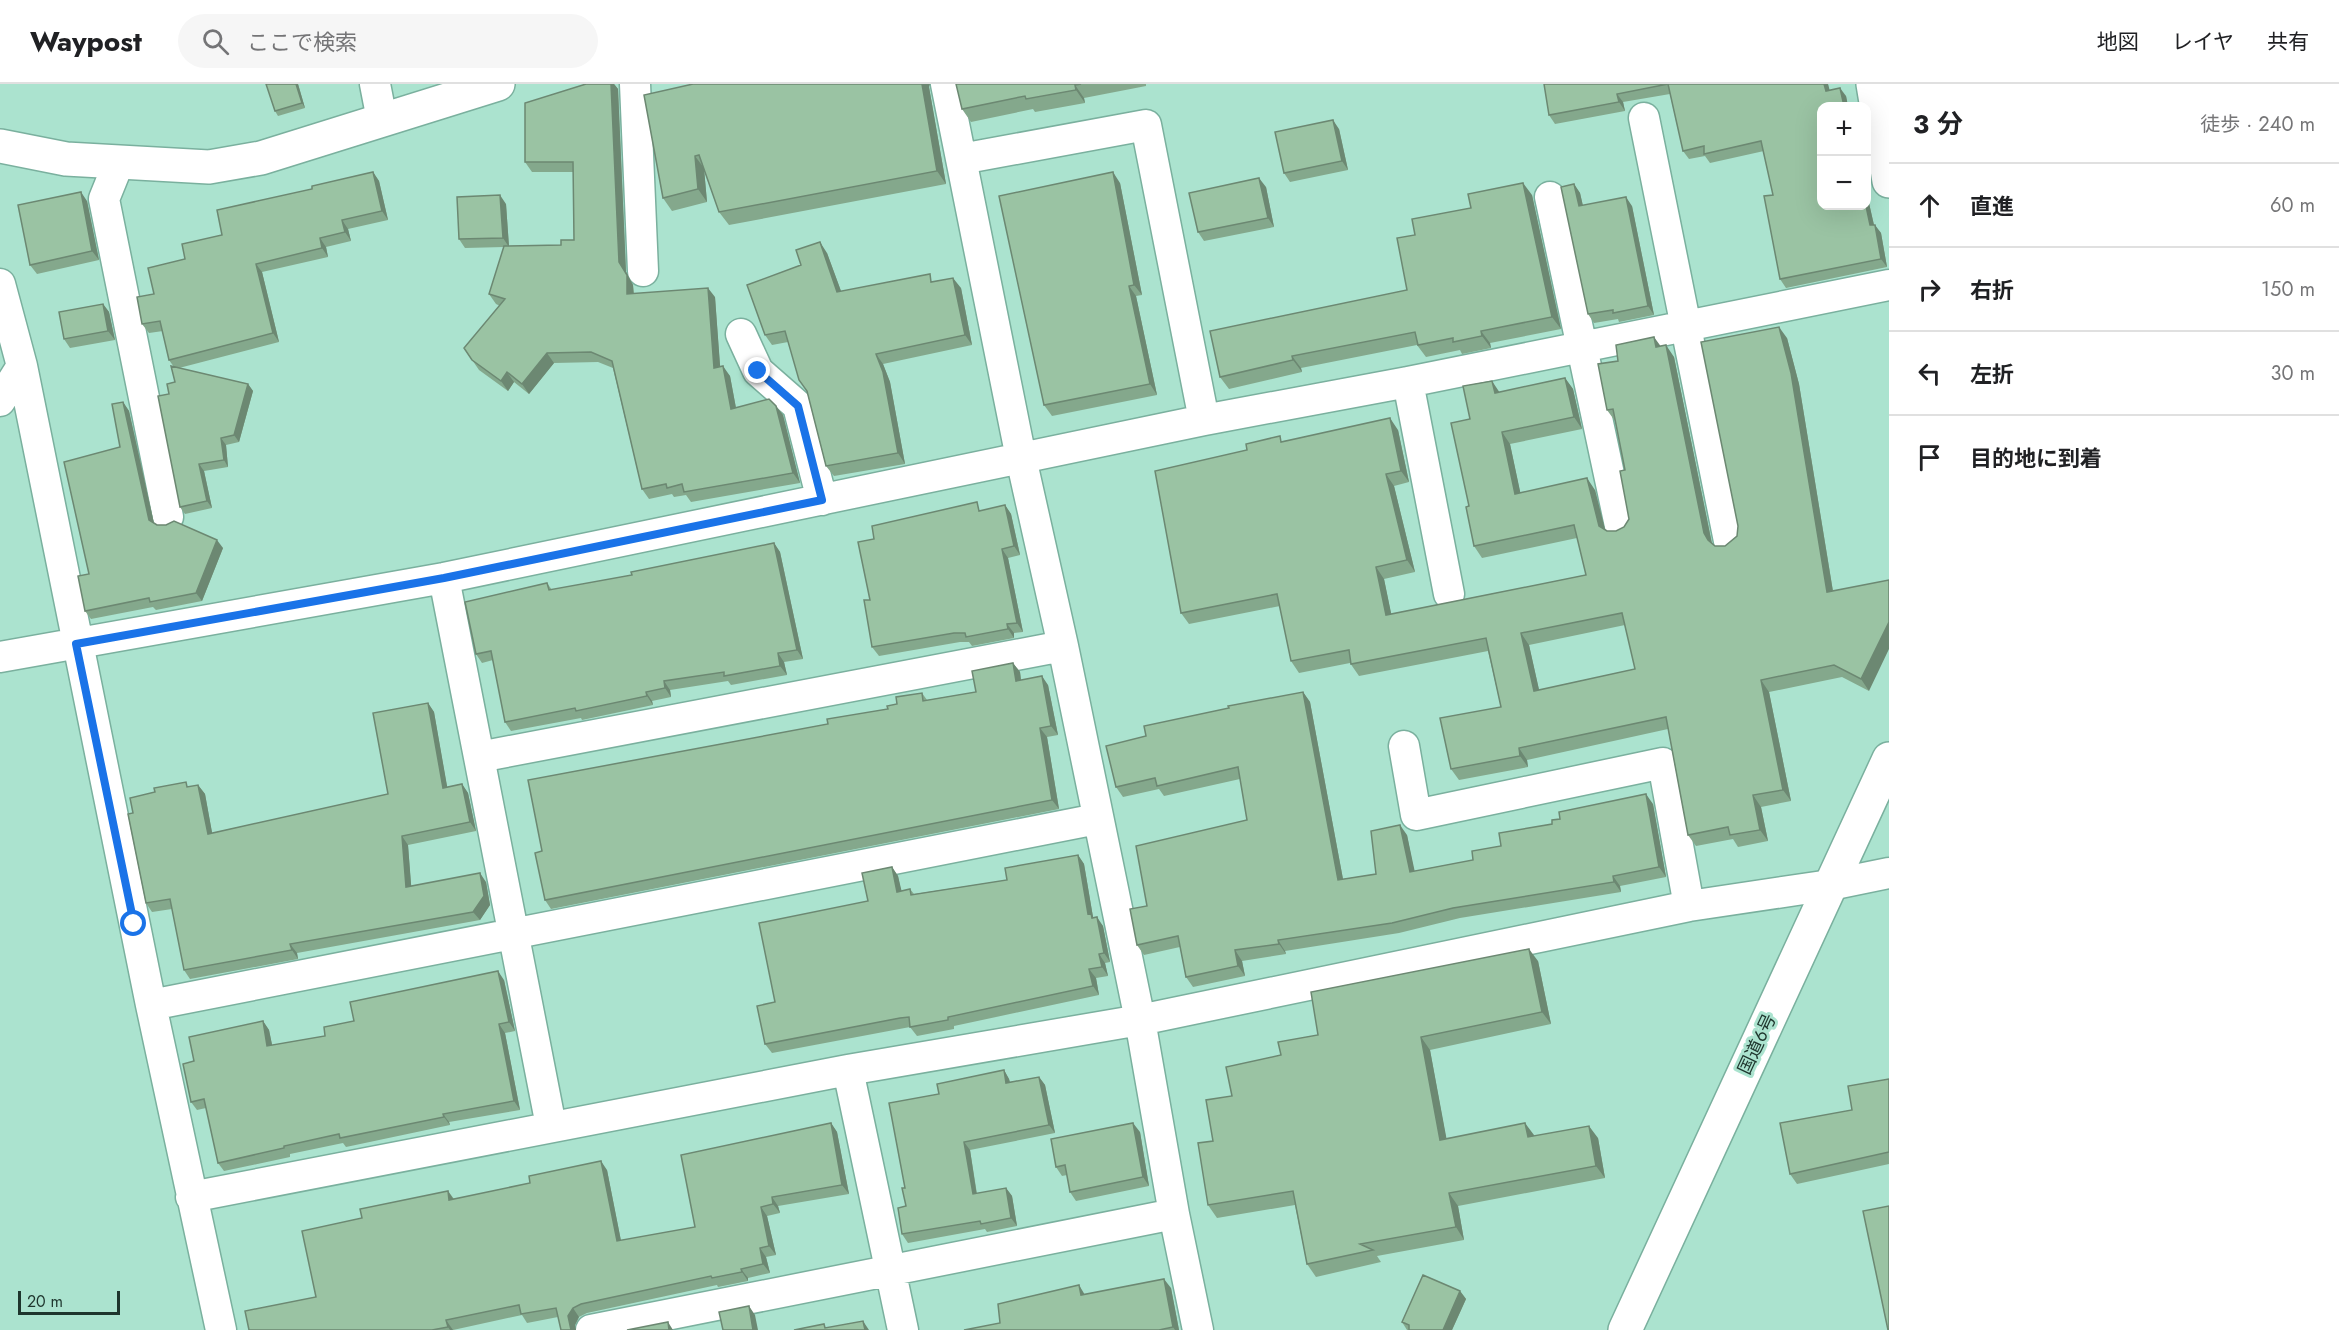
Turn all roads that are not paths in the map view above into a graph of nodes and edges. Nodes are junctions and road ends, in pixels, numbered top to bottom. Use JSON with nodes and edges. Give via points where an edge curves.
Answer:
{"nodes":[{"id":1,"x":375,"y":84,"type":"edge"},
{"id":2,"x":498,"y":84,"type":"edge"},
{"id":3,"x":635,"y":84,"type":"edge"},
{"id":4,"x":946,"y":84,"type":"edge"},
{"id":5,"x":1873,"y":84,"type":"edge"},
{"id":6,"x":1644,"y":118,"type":"dead end"},
{"id":7,"x":382,"y":120,"type":"junction"},
{"id":8,"x":0,"y":146,"type":"edge"},
{"id":9,"x":962,"y":159,"type":"junction"},
{"id":10,"x":119,"y":162,"type":"junction"},
{"id":11,"x":1889,"y":181,"type":"edge"},
{"id":12,"x":1550,"y":197,"type":"dead end"},
{"id":13,"x":643,"y":271,"type":"dead end"},
{"id":14,"x":0,"y":284,"type":"edge"},
{"id":15,"x":1889,"y":285,"type":"edge"},
{"id":16,"x":1687,"y":324,"type":"junction"},
{"id":17,"x":741,"y":334,"type":"dead end"},
{"id":18,"x":1582,"y":346,"type":"junction"},
{"id":19,"x":22,"y":366,"type":"junction"},
{"id":20,"x":1408,"y":382,"type":"junction"},
{"id":21,"x":0,"y":401,"type":"edge"},
{"id":22,"x":1204,"y":420,"type":"junction"},
{"id":23,"x":1021,"y":458,"type":"junction"},
{"id":24,"x":822,"y":500,"type":"junction"},
{"id":25,"x":168,"y":517,"type":"dead end"},
{"id":26,"x":1620,"y":526,"type":"edge"},
{"id":27,"x":1729,"y":542,"type":"edge"},
{"id":28,"x":444,"y":578,"type":"junction"},
{"id":29,"x":1449,"y":594,"type":"dead end"},
{"id":30,"x":76,"y":644,"type":"junction"},
{"id":31,"x":1063,"y":646,"type":"junction"},
{"id":32,"x":0,"y":657,"type":"edge"},
{"id":33,"x":1404,"y":746,"type":"dead end"},
{"id":34,"x":479,"y":757,"type":"junction"},
{"id":35,"x":1889,"y":759,"type":"edge"},
{"id":36,"x":1097,"y":819,"type":"junction"},
{"id":37,"x":1889,"y":873,"type":"edge"},
{"id":38,"x":1830,"y":885,"type":"junction"},
{"id":39,"x":1689,"y":906,"type":"junction"},
{"id":40,"x":514,"y":935,"type":"junction"},
{"id":41,"x":151,"y":1005,"type":"junction"},
{"id":42,"x":1140,"y":1020,"type":"junction"},
{"id":43,"x":848,"y":1070,"type":"junction"},
{"id":44,"x":551,"y":1126,"type":"junction"},
{"id":45,"x":192,"y":1197,"type":"junction"},
{"id":46,"x":1174,"y":1214,"type":"junction"},
{"id":47,"x":891,"y":1269,"type":"junction"},
{"id":48,"x":220,"y":1330,"type":"edge"},
{"id":49,"x":591,"y":1330,"type":"edge"},
{"id":50,"x":903,"y":1330,"type":"edge"},
{"id":51,"x":1198,"y":1330,"type":"edge"},
{"id":52,"x":1625,"y":1330,"type":"edge"}],
"edges":[{"from":1,"to":7,"type":"street"},
{"from":2,"to":7,"type":"main road"},
{"from":3,"to":13,"type":"street"},
{"from":4,"to":9,"type":"street"},
{"from":5,"to":11,"type":"main road"},
{"from":6,"to":16,"type":"street"},
{"from":7,"to":10,"type":"main road","via":[[261,158],[208,167]]},
{"from":8,"to":10,"type":"main road","via":[[66,159]]},
{"from":9,"to":22,"type":"street","via":[[1146,125]]},
{"from":9,"to":23,"type":"street"},
{"from":10,"to":25,"type":"street","via":[[104,199]]},
{"from":12,"to":18,"type":"street"},
{"from":14,"to":19,"type":"street"},
{"from":15,"to":16,"type":"street"},
{"from":16,"to":18,"type":"street"},
{"from":16,"to":27,"type":"street"},
{"from":17,"to":24,"type":"street","via":[[758,371],[798,406]]},
{"from":18,"to":20,"type":"street"},
{"from":18,"to":26,"type":"street"},
{"from":19,"to":21,"type":"street"},
{"from":19,"to":30,"type":"street"},
{"from":20,"to":22,"type":"street"},
{"from":20,"to":29,"type":"street"},
{"from":22,"to":23,"type":"street"},
{"from":23,"to":24,"type":"street"},
{"from":23,"to":31,"type":"street"},
{"from":24,"to":28,"type":"street"},
{"from":28,"to":30,"type":"street"},
{"from":28,"to":34,"type":"street"},
{"from":30,"to":32,"type":"street"},
{"from":30,"to":41,"type":"street"},
{"from":31,"to":34,"type":"street"},
{"from":31,"to":36,"type":"street"},
{"from":33,"to":39,"type":"street","via":[[1416,815],[1663,763]]},
{"from":34,"to":40,"type":"street"},
{"from":35,"to":38,"type":"main road","name":"国道6号"},
{"from":36,"to":40,"type":"street"},
{"from":36,"to":42,"type":"street"},
{"from":37,"to":38,"type":"street"},
{"from":38,"to":39,"type":"street"},
{"from":38,"to":52,"type":"main road","name":"国道6号"},
{"from":39,"to":42,"type":"street"},
{"from":40,"to":41,"type":"street"},
{"from":40,"to":44,"type":"street"},
{"from":41,"to":45,"type":"street"},
{"from":42,"to":43,"type":"street"},
{"from":42,"to":46,"type":"street"},
{"from":43,"to":44,"type":"street"},
{"from":43,"to":47,"type":"street"},
{"from":44,"to":45,"type":"street"},
{"from":45,"to":48,"type":"street"},
{"from":46,"to":47,"type":"street"},
{"from":46,"to":51,"type":"street"},
{"from":47,"to":49,"type":"street"},
{"from":47,"to":50,"type":"street"}]}
